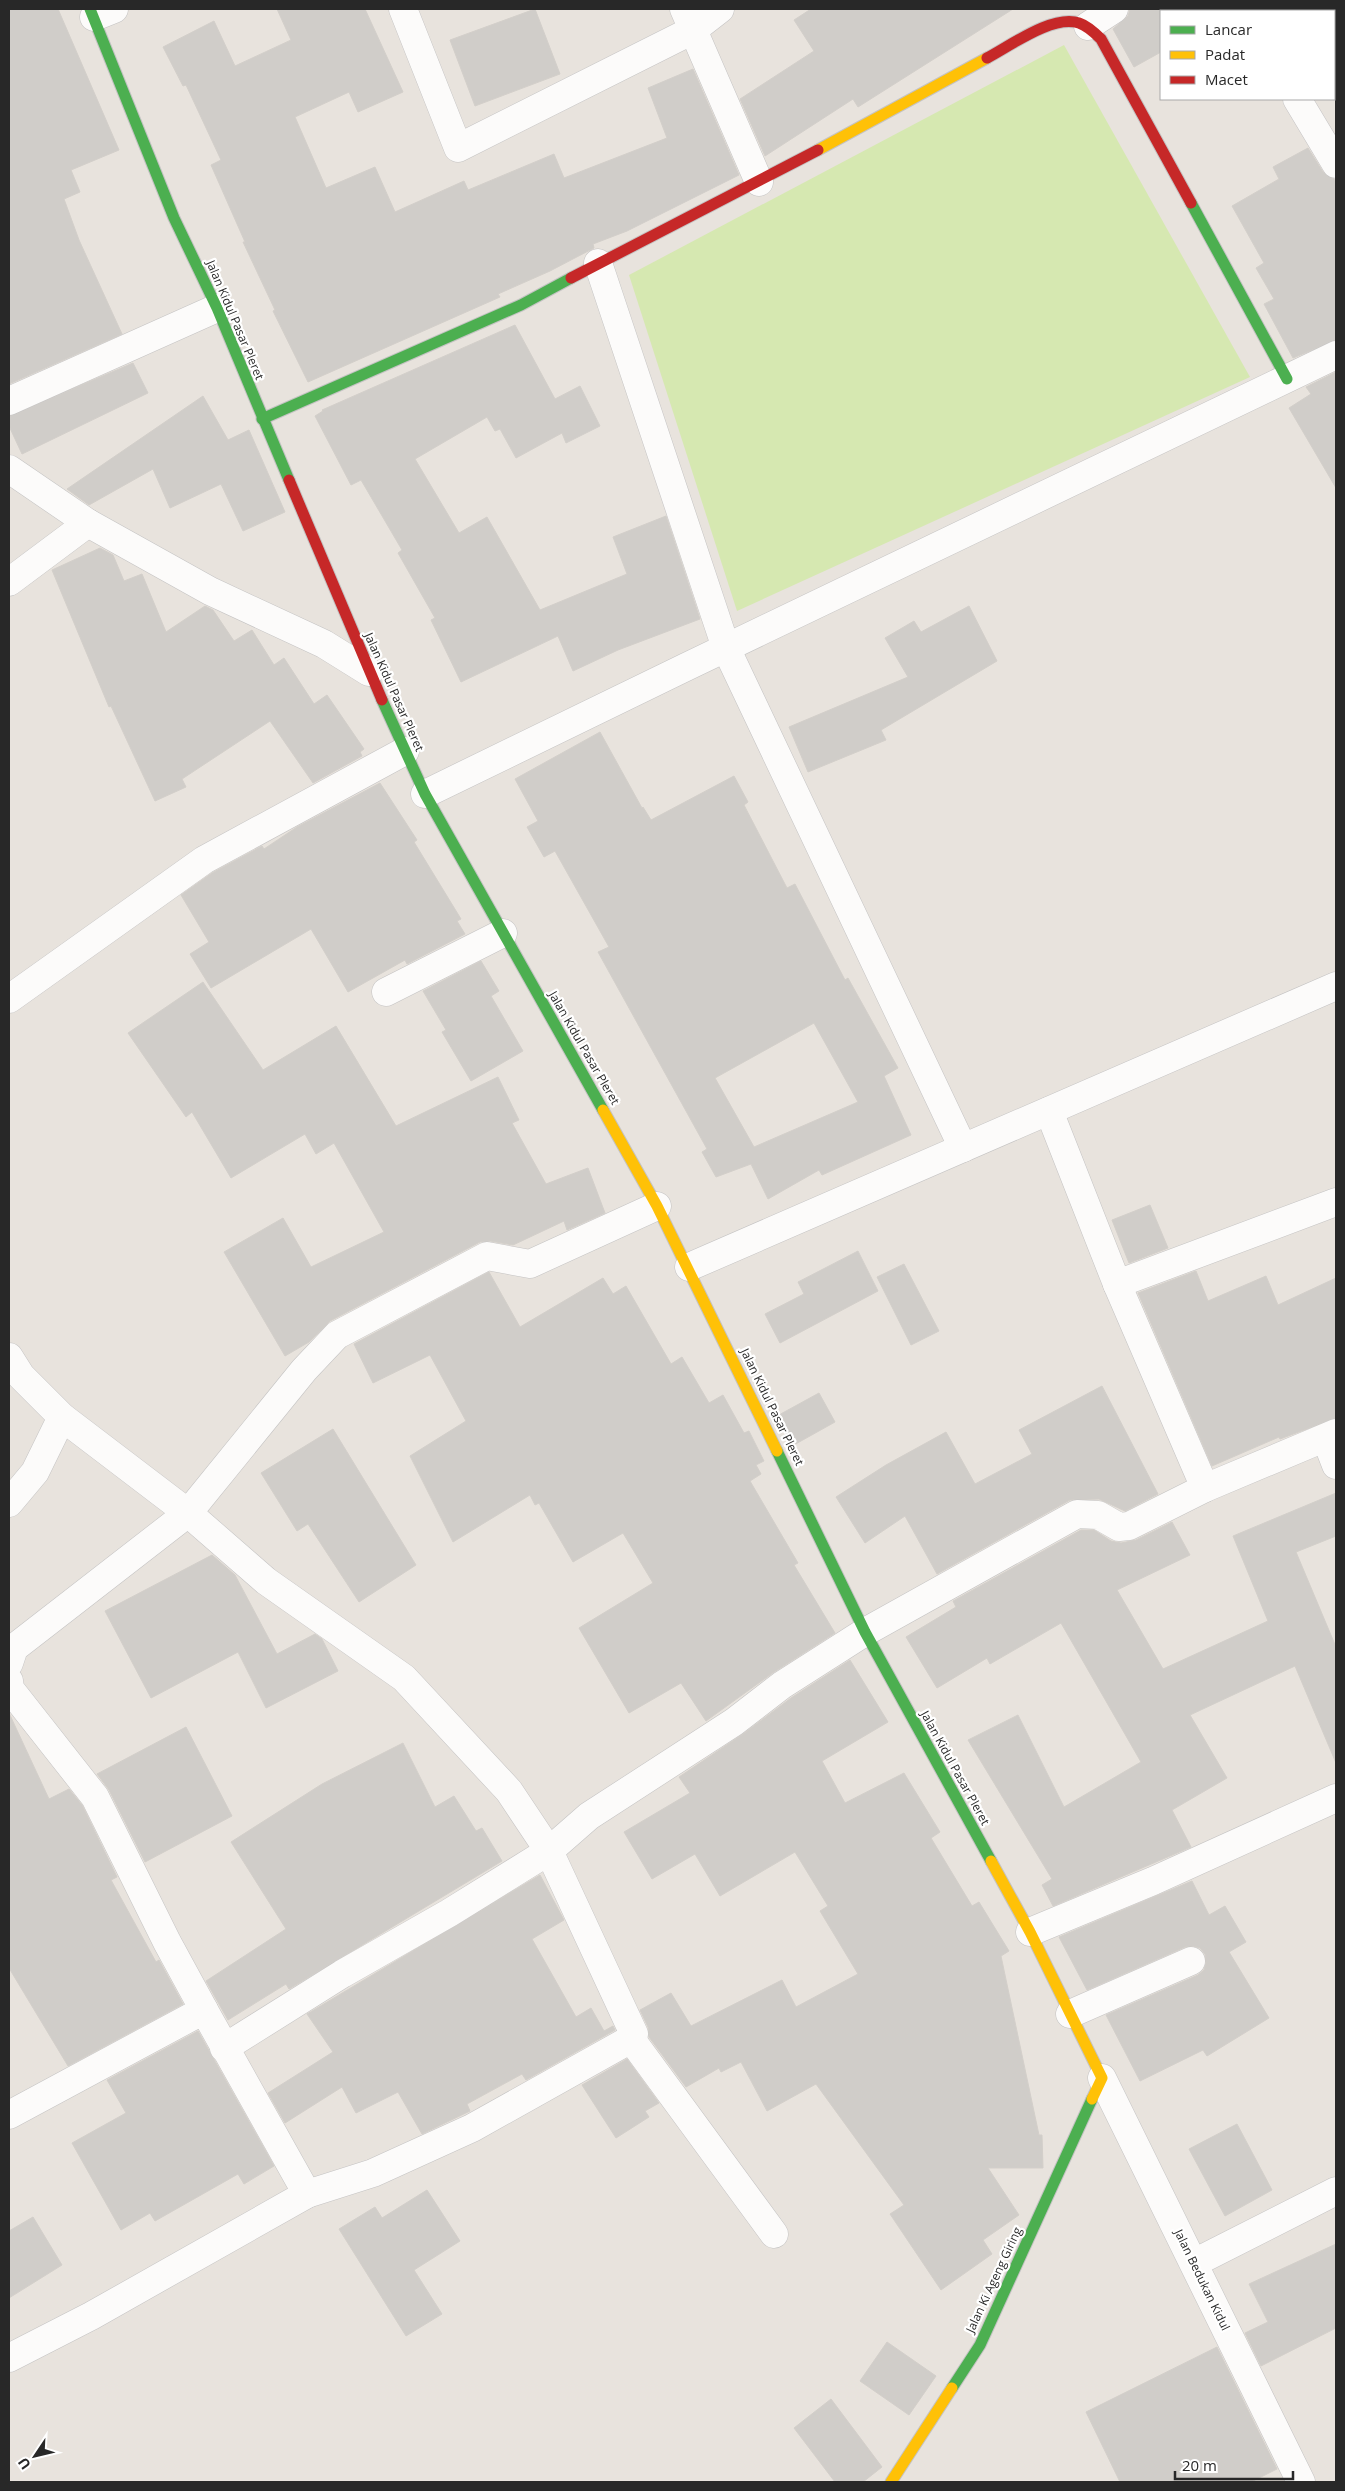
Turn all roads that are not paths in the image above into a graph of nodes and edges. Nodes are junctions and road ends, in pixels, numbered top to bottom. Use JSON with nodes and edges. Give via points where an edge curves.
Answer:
{"nodes":[{"id":1,"x":403,"y":9,"type":"edge"},
{"id":2,"x":720,"y":9,"type":"edge"},
{"id":3,"x":1114,"y":9,"type":"edge"},
{"id":4,"x":99,"y":11,"type":"edge"},
{"id":5,"x":688,"y":19,"type":"edge"},
{"id":6,"x":1088,"y":26,"type":"junction"},
{"id":7,"x":1298,"y":100,"type":"edge"},
{"id":8,"x":1336,"y":164,"type":"edge"},
{"id":9,"x":759,"y":182,"type":"junction"},
{"id":10,"x":598,"y":263,"type":"junction"},
{"id":11,"x":217,"y":308,"type":"junction"},
{"id":12,"x":1336,"y":355,"type":"edge"},
{"id":13,"x":1287,"y":379,"type":"junction"},
{"id":14,"x":9,"y":400,"type":"edge"},
{"id":15,"x":262,"y":419,"type":"junction"},
{"id":16,"x":9,"y":469,"type":"edge"},
{"id":17,"x":88,"y":523,"type":"junction"},
{"id":18,"x":9,"y":582,"type":"edge"},
{"id":19,"x":726,"y":648,"type":"junction"},
{"id":20,"x":369,"y":672,"type":"junction"},
{"id":21,"x":405,"y":751,"type":"junction"},
{"id":22,"x":425,"y":794,"type":"junction"},
{"id":23,"x":503,"y":933,"type":"junction"},
{"id":24,"x":1336,"y":986,"type":"edge"},
{"id":25,"x":386,"y":992,"type":"dead end"},
{"id":26,"x":9,"y":999,"type":"edge"},
{"id":27,"x":1049,"y":1111,"type":"junction"},
{"id":28,"x":963,"y":1148,"type":"junction"},
{"id":29,"x":1336,"y":1202,"type":"edge"},
{"id":30,"x":657,"y":1206,"type":"junction"},
{"id":31,"x":689,"y":1267,"type":"junction"},
{"id":32,"x":1117,"y":1284,"type":"junction"},
{"id":33,"x":9,"y":1357,"type":"edge"},
{"id":34,"x":62,"y":1417,"type":"junction"},
{"id":35,"x":1331,"y":1436,"type":"edge"},
{"id":36,"x":1336,"y":1465,"type":"edge"},
{"id":37,"x":1205,"y":1488,"type":"junction"},
{"id":38,"x":9,"y":1503,"type":"edge"},
{"id":39,"x":188,"y":1513,"type":"junction"},
{"id":40,"x":865,"y":1632,"type":"junction"},
{"id":41,"x":9,"y":1663,"type":"edge"},
{"id":42,"x":9,"y":1681,"type":"edge"},
{"id":43,"x":1336,"y":1798,"type":"edge"},
{"id":44,"x":549,"y":1851,"type":"junction"},
{"id":45,"x":1030,"y":1932,"type":"junction"},
{"id":46,"x":1191,"y":1961,"type":"dead end"},
{"id":47,"x":204,"y":2010,"type":"junction"},
{"id":48,"x":1070,"y":2014,"type":"junction"},
{"id":49,"x":631,"y":2039,"type":"junction"},
{"id":50,"x":224,"y":2048,"type":"junction"},
{"id":51,"x":1102,"y":2078,"type":"junction"},
{"id":52,"x":9,"y":2115,"type":"edge"},
{"id":53,"x":1336,"y":2191,"type":"edge"},
{"id":54,"x":307,"y":2194,"type":"junction"},
{"id":55,"x":774,"y":2234,"type":"dead end"},
{"id":56,"x":1194,"y":2264,"type":"junction"},
{"id":57,"x":9,"y":2358,"type":"edge"},
{"id":58,"x":892,"y":2482,"type":"edge"},
{"id":59,"x":1301,"y":2482,"type":"edge"}],
"edges":[{"from":1,"to":5,"type":"street","via":[[458,148]]},
{"from":2,"to":5,"type":"street"},
{"from":3,"to":6,"type":"street"},
{"from":4,"to":11,"type":"street","name":"Jalan Kidul Pasar Pleret","via":[[174,218]]},
{"from":5,"to":9,"type":"street"},
{"from":6,"to":9,"type":"street","via":[[1071,20],[1046,26]]},
{"from":6,"to":13,"type":"street","via":[[1101,40]]},
{"from":7,"to":8,"type":"street"},
{"from":9,"to":10,"type":"street"},
{"from":10,"to":15,"type":"street","via":[[521,305]]},
{"from":10,"to":19,"type":"street"},
{"from":11,"to":14,"type":"street"},
{"from":11,"to":15,"type":"street","name":"Jalan Kidul Pasar Pleret"},
{"from":12,"to":13,"type":"street"},
{"from":13,"to":19,"type":"street"},
{"from":15,"to":20,"type":"street","name":"Jalan Kidul Pasar Pleret"},
{"from":16,"to":17,"type":"street"},
{"from":17,"to":18,"type":"street"},
{"from":17,"to":20,"type":"street","via":[[210,591],[324,644]]},
{"from":19,"to":22,"type":"street"},
{"from":19,"to":28,"type":"street"},
{"from":20,"to":21,"type":"street","name":"Jalan Kidul Pasar Pleret"},
{"from":21,"to":22,"type":"street","name":"Jalan Kidul Pasar Pleret"},
{"from":21,"to":26,"type":"street","via":[[204,860]]},
{"from":22,"to":23,"type":"street","name":"Jalan Kidul Pasar Pleret"},
{"from":23,"to":25,"type":"street"},
{"from":23,"to":30,"type":"street","name":"Jalan Kidul Pasar Pleret"},
{"from":24,"to":27,"type":"street"},
{"from":27,"to":28,"type":"street"},
{"from":27,"to":32,"type":"street"},
{"from":28,"to":31,"type":"street"},
{"from":29,"to":32,"type":"street"},
{"from":30,"to":31,"type":"street","name":"Jalan Kidul Pasar Pleret"},
{"from":30,"to":39,"type":"street","via":[[530,1264],[487,1256],[337,1335],[304,1370]]},
{"from":31,"to":40,"type":"street","name":"Jalan Kidul Pasar Pleret"},
{"from":32,"to":37,"type":"street"},
{"from":33,"to":34,"type":"street","via":[[21,1376]]},
{"from":34,"to":38,"type":"street","via":[[35,1472]]},
{"from":34,"to":39,"type":"street"},
{"from":35,"to":36,"type":"street"},
{"from":35,"to":37,"type":"street"},
{"from":37,"to":40,"type":"street","via":[[1129,1526],[1119,1527],[1098,1515],[1077,1514]]},
{"from":39,"to":41,"type":"street","via":[[14,1648]]},
{"from":39,"to":44,"type":"street","via":[[266,1581],[404,1678],[509,1791]]},
{"from":40,"to":44,"type":"street","via":[[589,1816]]},
{"from":40,"to":45,"type":"street","name":"Jalan Kidul Pasar Pleret"},
{"from":42,"to":47,"type":"street","via":[[10,1689],[95,1797]]},
{"from":43,"to":45,"type":"street","via":[[1153,1881]]},
{"from":44,"to":49,"type":"street","via":[[634,2034]]},
{"from":44,"to":50,"type":"street"},
{"from":45,"to":48,"type":"street","name":"Jalan Kidul Pasar Pleret"},
{"from":46,"to":48,"type":"street"},
{"from":47,"to":50,"type":"street"},
{"from":47,"to":52,"type":"street"},
{"from":48,"to":51,"type":"street","name":"Jalan Kidul Pasar Pleret"},
{"from":49,"to":54,"type":"street","via":[[472,2128],[373,2173]]},
{"from":49,"to":55,"type":"street"},
{"from":50,"to":54,"type":"street"},
{"from":51,"to":56,"type":"street","name":"Jalan Bedukan Kidul"},
{"from":51,"to":58,"type":"street","name":"Jalan Ki Ageng Giring","via":[[980,2345]]},
{"from":53,"to":56,"type":"street"},
{"from":54,"to":57,"type":"street","via":[[91,2316]]},
{"from":56,"to":59,"type":"street","name":"Jalan Bedukan Kidul"}]}
